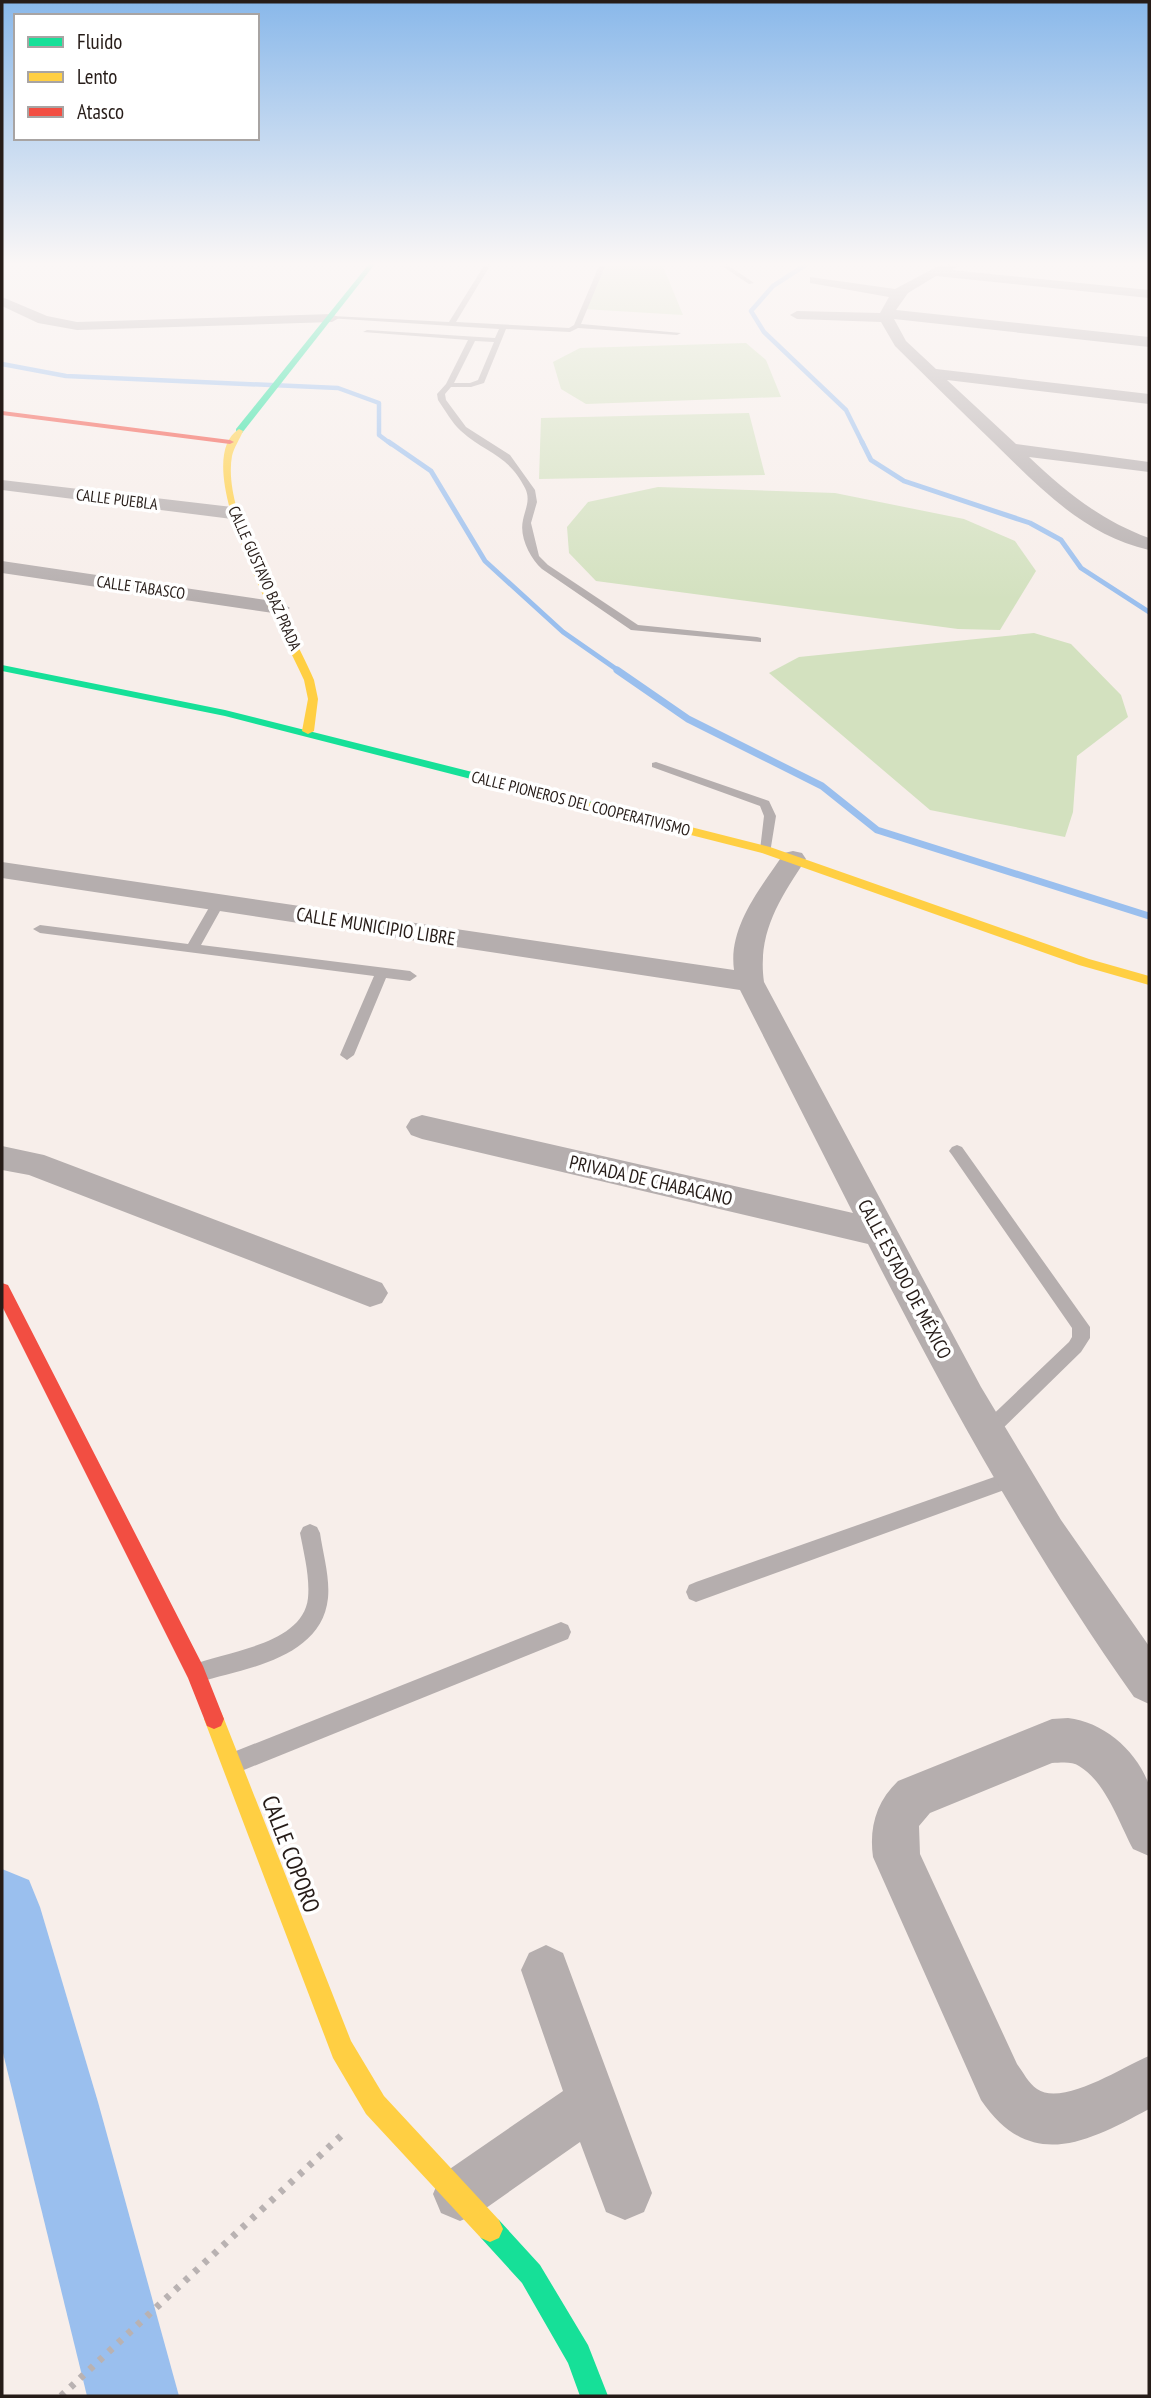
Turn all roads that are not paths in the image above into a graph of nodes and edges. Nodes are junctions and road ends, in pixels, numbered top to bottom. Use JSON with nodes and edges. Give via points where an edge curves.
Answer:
{"nodes":[{"id":1,"x":284,"y":376,"type":"edge"},
{"id":2,"x":454,"y":376,"type":"edge"},
{"id":3,"x":482,"y":376,"type":"edge"},
{"id":4,"x":936,"y":376,"type":"edge"},
{"id":5,"x":957,"y":376,"type":"edge"},
{"id":6,"x":449,"y":385,"type":"junction"},
{"id":7,"x":1149,"y":399,"type":"edge"},
{"id":8,"x":2,"y":413,"type":"edge"},
{"id":9,"x":230,"y":442,"type":"junction"},
{"id":10,"x":1010,"y":449,"type":"junction"},
{"id":11,"x":1149,"y":467,"type":"edge"},
{"id":12,"x":2,"y":485,"type":"edge"},
{"id":13,"x":232,"y":513,"type":"junction"},
{"id":14,"x":1149,"y":544,"type":"edge"},
{"id":15,"x":2,"y":567,"type":"edge"},
{"id":16,"x":280,"y":608,"type":"junction"},
{"id":17,"x":757,"y":640,"type":"dead end"},
{"id":18,"x":2,"y":668,"type":"edge"},
{"id":19,"x":308,"y":731,"type":"junction"},
{"id":20,"x":656,"y":765,"type":"dead end"},
{"id":21,"x":779,"y":854,"type":"junction"},
{"id":22,"x":2,"y":870,"type":"edge"},
{"id":23,"x":219,"y":902,"type":"junction"},
{"id":24,"x":40,"y":929,"type":"dead end"},
{"id":25,"x":193,"y":947,"type":"junction"},
{"id":26,"x":382,"y":972,"type":"junction"},
{"id":27,"x":410,"y":976,"type":"dead end"},
{"id":28,"x":1149,"y":981,"type":"edge"},
{"id":29,"x":750,"y":982,"type":"junction"},
{"id":30,"x":347,"y":1055,"type":"dead end"},
{"id":31,"x":422,"y":1128,"type":"dead end"},
{"id":32,"x":957,"y":1151,"type":"dead end"},
{"id":33,"x":2,"y":1158,"type":"edge"},
{"id":34,"x":880,"y":1233,"type":"junction"},
{"id":35,"x":370,"y":1293,"type":"dead end"},
{"id":36,"x":3,"y":1297,"type":"edge"},
{"id":37,"x":988,"y":1431,"type":"junction"},
{"id":38,"x":1014,"y":1478,"type":"junction"},
{"id":39,"x":310,"y":1533,"type":"dead end"},
{"id":40,"x":696,"y":1592,"type":"dead end"},
{"id":41,"x":561,"y":1632,"type":"dead end"},
{"id":42,"x":196,"y":1673,"type":"junction"},
{"id":43,"x":1149,"y":1682,"type":"edge"},
{"id":44,"x":231,"y":1764,"type":"junction"},
{"id":45,"x":1145,"y":1817,"type":"edge"},
{"id":46,"x":546,"y":1969,"type":"dead end"},
{"id":47,"x":1149,"y":2082,"type":"edge"},
{"id":48,"x":593,"y":2102,"type":"junction"},
{"id":49,"x":625,"y":2193,"type":"dead end"},
{"id":50,"x":460,"y":2194,"type":"junction"},
{"id":51,"x":594,"y":2396,"type":"edge"}],
"edges":[{"from":1,"to":9,"type":"street"},
{"from":2,"to":6,"type":"lane"},
{"from":3,"to":6,"type":"lane","via":[[478,383]]},
{"from":4,"to":10,"type":"street"},
{"from":5,"to":7,"type":"street"},
{"from":6,"to":17,"type":"lane","via":[[442,400],[463,429],[508,457],[531,490],[533,502],[526,523],[535,557],[545,567],[635,628]]},
{"from":8,"to":9,"type":"street"},
{"from":9,"to":13,"type":"street","name":"CALLE GUSTAVO BAZ PRADA","via":[[225,461]]},
{"from":10,"to":11,"type":"street"},
{"from":10,"to":14,"type":"street","via":[[1084,515]]},
{"from":12,"to":13,"type":"street","name":"CALLE PUEBLA"},
{"from":13,"to":16,"type":"street","name":"CALLE GUSTAVO BAZ PRADA"},
{"from":15,"to":16,"type":"street","name":"CALLE TABASCO"},
{"from":16,"to":19,"type":"street","name":"CALLE GUSTAVO BAZ PRADA","via":[[310,680],[313,698]]},
{"from":18,"to":19,"type":"street","name":"CALLE PIONEROS DEL COOPERATIVISMO","via":[[107,685]]},
{"from":19,"to":21,"type":"street","name":"CALLE PIONEROS DEL COOPERATIVISMO"},
{"from":20,"to":21,"type":"lane","via":[[765,804]]},
{"from":21,"to":28,"type":"street","name":"CALLE PIONEROS DEL COOPERATIVISMO"},
{"from":21,"to":29,"type":"street","name":"CALLE ESTADO DE MÉXICO","via":[[748,936],[744,958]]},
{"from":22,"to":23,"type":"street","name":"CALLE MUNICIPIO LIBRE"},
{"from":23,"to":25,"type":"lane"},
{"from":23,"to":29,"type":"street","name":"CALLE MUNICIPIO LIBRE"},
{"from":24,"to":25,"type":"lane"},
{"from":25,"to":26,"type":"lane"},
{"from":26,"to":27,"type":"lane"},
{"from":26,"to":30,"type":"lane"},
{"from":29,"to":34,"type":"street","name":"CALLE ESTADO DE MÉXICO"},
{"from":31,"to":34,"type":"street","name":"PRIVADA DE CHABACANO"},
{"from":32,"to":37,"type":"lane","via":[[1081,1327],[1075,1347]]},
{"from":33,"to":35,"type":"street","via":[[33,1164]]},
{"from":34,"to":37,"type":"street","name":"CALLE ESTADO DE MÉXICO"},
{"from":36,"to":42,"type":"street","name":"CALLE COPORO"},
{"from":37,"to":38,"type":"street","name":"CALLE ESTADO DE MÉXICO"},
{"from":38,"to":40,"type":"lane"},
{"from":38,"to":43,"type":"street","name":"CALLE ESTADO DE MÉXICO","via":[[1086,1594]]},
{"from":39,"to":42,"type":"lane","via":[[318,1599],[304,1632],[287,1643]]},
{"from":41,"to":44,"type":"lane"},
{"from":42,"to":44,"type":"street","name":"CALLE COPORO"},
{"from":44,"to":50,"type":"street","name":"CALLE COPORO","via":[[342,2049],[374,2105]]},
{"from":45,"to":47,"type":"street","via":[[1094,1749],[1073,1740],[1052,1741],[914,1797],[898,1811],[892,1832],[897,1857],[999,2082],[1017,2107],[1042,2121],[1067,2119]]},
{"from":46,"to":48,"type":"street"},
{"from":48,"to":49,"type":"street"},
{"from":48,"to":50,"type":"street"},
{"from":50,"to":51,"type":"street","name":"CALLE COPORO","via":[[531,2274],[578,2355]]}]}
